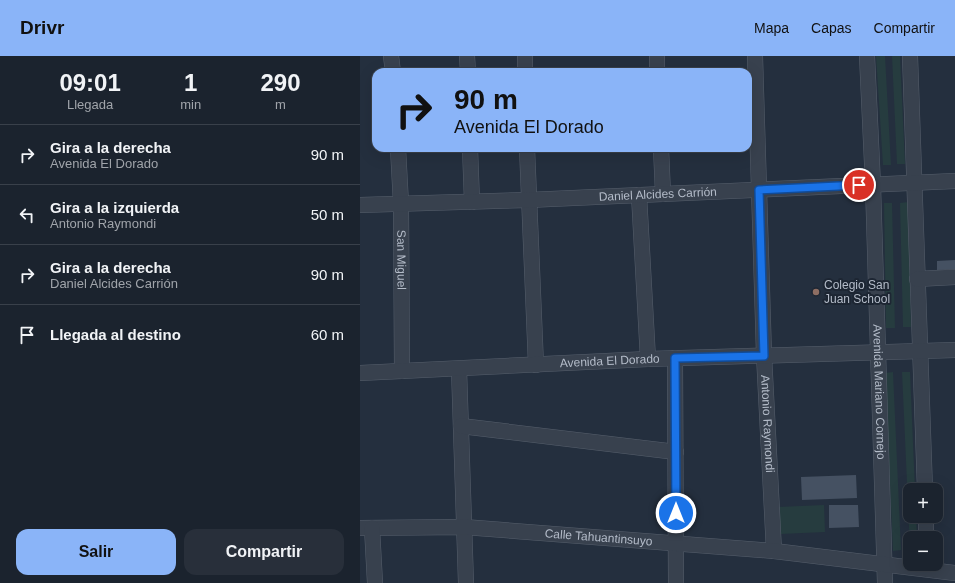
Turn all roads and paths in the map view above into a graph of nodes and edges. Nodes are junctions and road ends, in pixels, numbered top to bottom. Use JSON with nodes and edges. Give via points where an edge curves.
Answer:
{"nodes":[{"id":1,"x":391,"y":56,"type":"edge"},
{"id":2,"x":467,"y":56,"type":"edge"},
{"id":3,"x":525,"y":56,"type":"edge"},
{"id":4,"x":657,"y":56,"type":"edge"},
{"id":5,"x":755,"y":56,"type":"edge"},
{"id":6,"x":867,"y":56,"type":"edge"},
{"id":7,"x":910,"y":56,"type":"edge"},
{"id":8,"x":392,"y":68,"type":"edge"},
{"id":9,"x":468,"y":68,"type":"edge"},
{"id":10,"x":525,"y":68,"type":"edge"},
{"id":11,"x":658,"y":68,"type":"edge"},
{"id":12,"x":398,"y":152,"type":"edge"},
{"id":13,"x":470,"y":152,"type":"edge"},
{"id":14,"x":527,"y":152,"type":"edge"},
{"id":15,"x":661,"y":152,"type":"edge"},
{"id":16,"x":955,"y":181,"type":"edge"},
{"id":17,"x":915,"y":183,"type":"junction"},
{"id":18,"x":873,"y":185,"type":"junction"},
{"id":19,"x":759,"y":190,"type":"junction"},
{"id":20,"x":663,"y":194,"type":"junction"},
{"id":21,"x":639,"y":195,"type":"junction"},
{"id":22,"x":528,"y":200,"type":"junction"},
{"id":23,"x":472,"y":202,"type":"junction"},
{"id":24,"x":401,"y":204,"type":"junction"},
{"id":25,"x":360,"y":205,"type":"edge"},
{"id":26,"x":955,"y":277,"type":"edge"},
{"id":27,"x":917,"y":279,"type":"junction"},
{"id":28,"x":955,"y":350,"type":"edge"},
{"id":29,"x":921,"y":351,"type":"junction"},
{"id":30,"x":877,"y":352,"type":"junction"},
{"id":31,"x":764,"y":356,"type":"junction"},
{"id":32,"x":675,"y":358,"type":"junction"},
{"id":33,"x":648,"y":359,"type":"junction"},
{"id":34,"x":536,"y":365,"type":"junction"},
{"id":35,"x":459,"y":369,"type":"junction"},
{"id":36,"x":402,"y":371,"type":"junction"},
{"id":37,"x":360,"y":373,"type":"edge"},
{"id":38,"x":461,"y":426,"type":"junction"},
{"id":39,"x":676,"y":452,"type":"junction"},
{"id":40,"x":925,"y":483,"type":"edge"},
{"id":41,"x":464,"y":527,"type":"junction"},
{"id":42,"x":366,"y":528,"type":"edge"},
{"id":43,"x":676,"y":543,"type":"junction"},
{"id":44,"x":774,"y":551,"type":"junction"},
{"id":45,"x":885,"y":565,"type":"junction"},
{"id":46,"x":927,"y":572,"type":"edge"},
{"id":47,"x":955,"y":573,"type":"edge"},
{"id":48,"x":375,"y":583,"type":"edge"},
{"id":49,"x":466,"y":583,"type":"edge"},
{"id":50,"x":676,"y":583,"type":"edge"},
{"id":51,"x":885,"y":583,"type":"edge"}],
"edges":[{"from":1,"to":8,"type":"street"},
{"from":2,"to":9,"type":"street"},
{"from":3,"to":10,"type":"street"},
{"from":4,"to":11,"type":"street"},
{"from":5,"to":19,"type":"street","name":"Antonio Raymondi"},
{"from":6,"to":18,"type":"street","name":"Avenida Mariano Cornejo"},
{"from":7,"to":17,"type":"street"},
{"from":12,"to":24,"type":"street","name":"San Miguel"},
{"from":13,"to":23,"type":"street"},
{"from":14,"to":22,"type":"street"},
{"from":15,"to":20,"type":"street"},
{"from":16,"to":17,"type":"street","name":"Daniel Alcides Carrión"},
{"from":17,"to":18,"type":"street","name":"Daniel Alcides Carrión"},
{"from":17,"to":27,"type":"street"},
{"from":18,"to":19,"type":"street","name":"Daniel Alcides Carrión"},
{"from":18,"to":30,"type":"street","name":"Avenida Mariano Cornejo"},
{"from":19,"to":20,"type":"street","name":"Daniel Alcides Carrión"},
{"from":19,"to":31,"type":"street","name":"Antonio Raymondi"},
{"from":20,"to":21,"type":"street","name":"Daniel Alcides Carrión"},
{"from":21,"to":22,"type":"street","name":"Daniel Alcides Carrión"},
{"from":21,"to":33,"type":"street"},
{"from":22,"to":23,"type":"street","name":"Daniel Alcides Carrión"},
{"from":22,"to":34,"type":"street"},
{"from":23,"to":24,"type":"street","name":"Daniel Alcides Carrión"},
{"from":24,"to":25,"type":"street","name":"Daniel Alcides Carrión"},
{"from":24,"to":36,"type":"street","name":"San Miguel"},
{"from":26,"to":27,"type":"street"},
{"from":27,"to":29,"type":"street"},
{"from":28,"to":29,"type":"street","name":"Avenida El Dorado"},
{"from":29,"to":30,"type":"street","name":"Avenida El Dorado"},
{"from":29,"to":40,"type":"street"},
{"from":30,"to":31,"type":"street","name":"Avenida El Dorado"},
{"from":30,"to":45,"type":"street","name":"Avenida Mariano Cornejo"},
{"from":31,"to":32,"type":"street","name":"Avenida El Dorado"},
{"from":31,"to":44,"type":"street","name":"Antonio Raymondi"},
{"from":32,"to":33,"type":"street","name":"Avenida El Dorado"},
{"from":32,"to":39,"type":"street"},
{"from":33,"to":34,"type":"street","name":"Avenida El Dorado"},
{"from":34,"to":35,"type":"street","name":"Avenida El Dorado"},
{"from":35,"to":36,"type":"street","name":"Avenida El Dorado"},
{"from":35,"to":38,"type":"street"},
{"from":36,"to":37,"type":"street","name":"Avenida El Dorado"},
{"from":38,"to":39,"type":"street"},
{"from":38,"to":41,"type":"street"},
{"from":39,"to":43,"type":"street"},
{"from":41,"to":42,"type":"street","name":"Calle Tahuantinsuyo"},
{"from":41,"to":43,"type":"street","name":"Calle Tahuantinsuyo"},
{"from":41,"to":49,"type":"street"},
{"from":42,"to":48,"type":"street"},
{"from":43,"to":44,"type":"street","name":"Calle Tahuantinsuyo"},
{"from":43,"to":50,"type":"street"},
{"from":44,"to":45,"type":"street","name":"Calle Tahuantinsuyo"},
{"from":45,"to":46,"type":"street","name":"Calle Tahuantinsuyo"},
{"from":45,"to":51,"type":"street","name":"Avenida Mariano Cornejo"},
{"from":46,"to":47,"type":"street","name":"Calle Tahuantinsuyo"}]}
